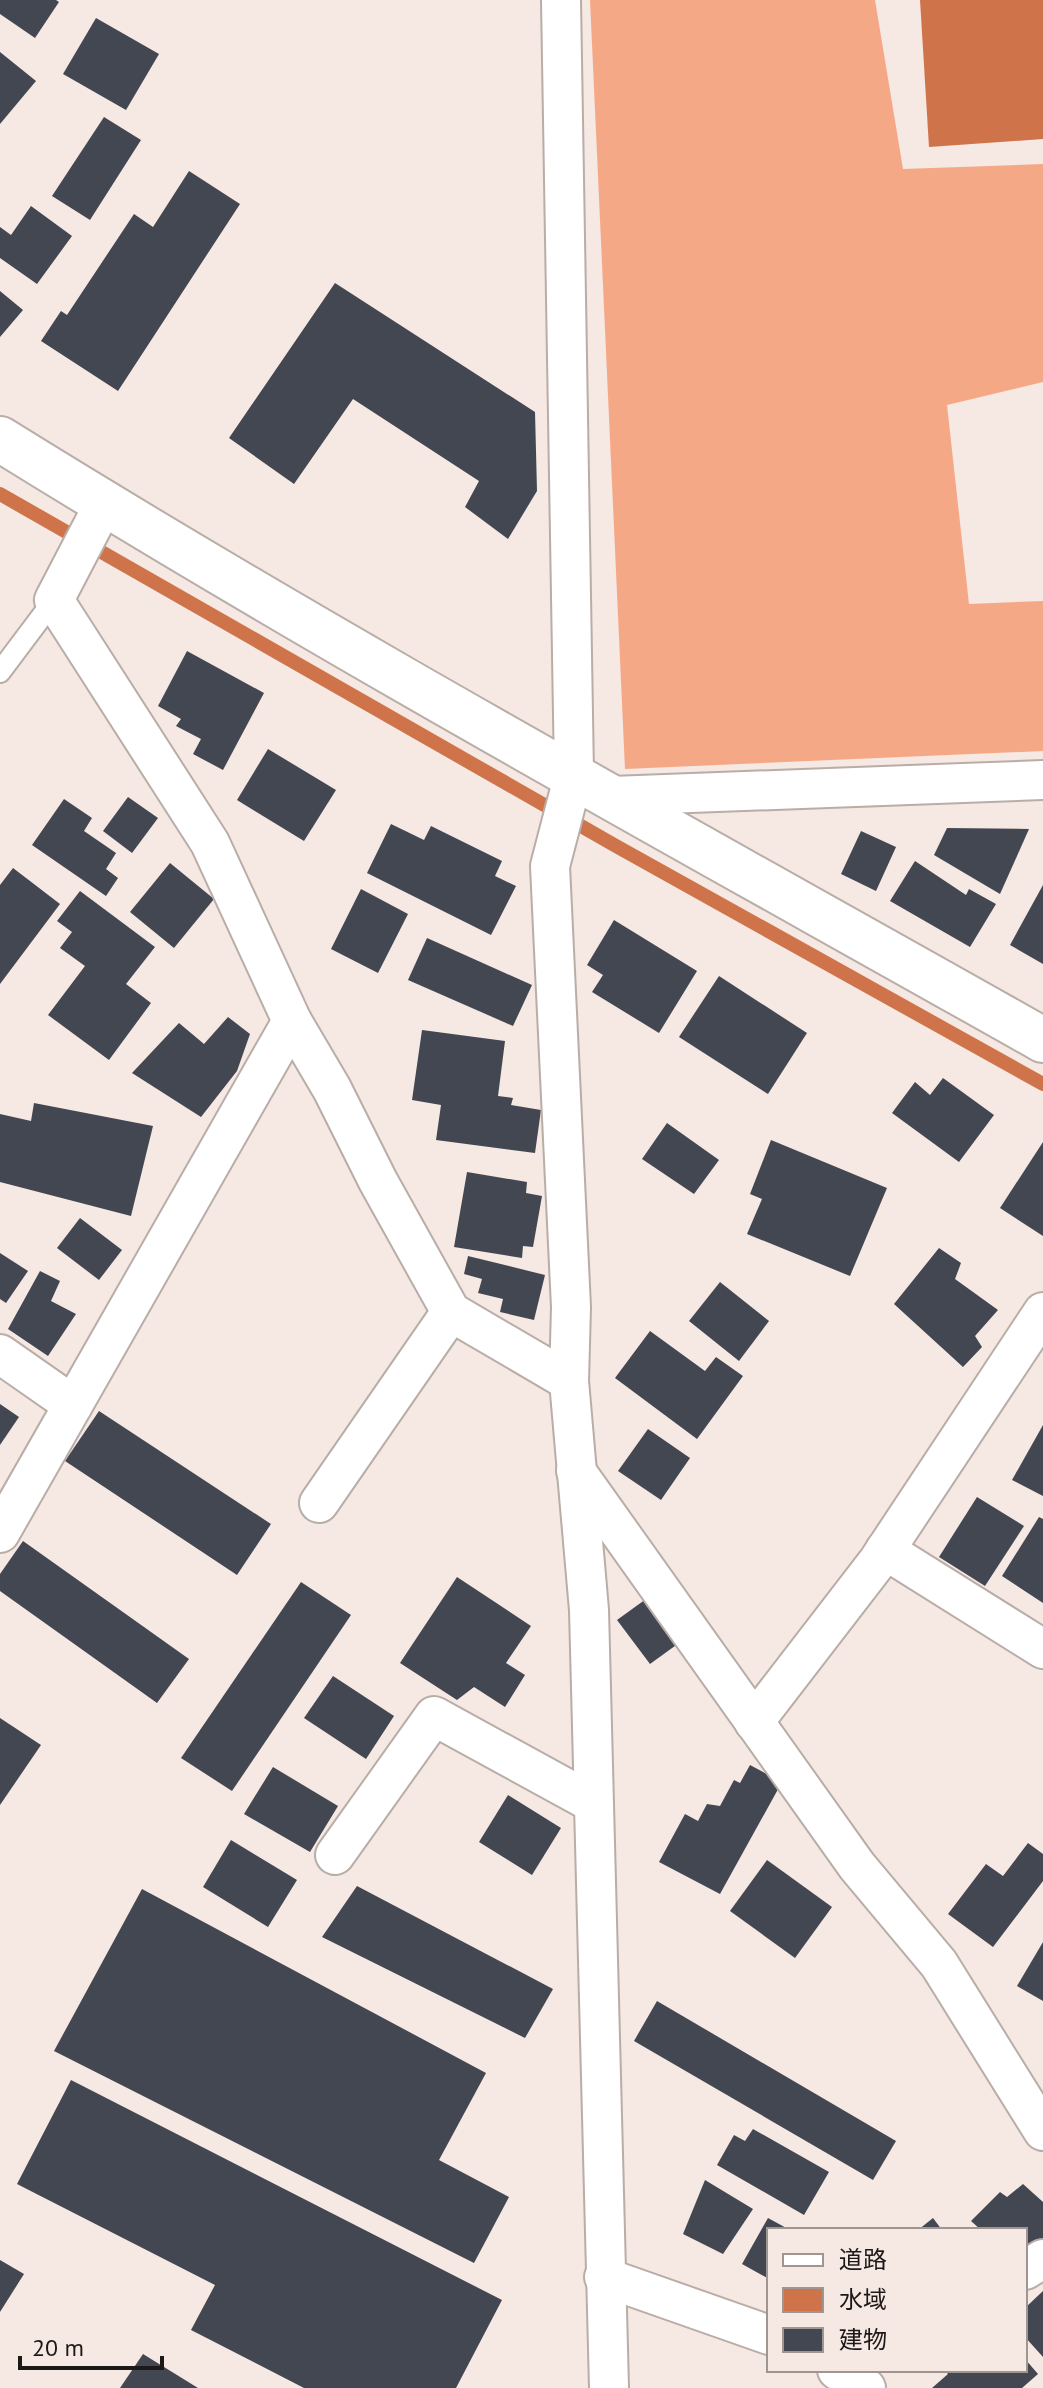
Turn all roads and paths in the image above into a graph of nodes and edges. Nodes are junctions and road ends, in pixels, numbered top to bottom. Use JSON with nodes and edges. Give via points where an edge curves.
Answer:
{"nodes":[{"id":1,"x":561,"y":0,"type":"edge"},
{"id":2,"x":0,"y":439,"type":"edge"},
{"id":3,"x":99,"y":513,"type":"junction"},
{"id":4,"x":54,"y":600,"type":"junction"},
{"id":5,"x":0,"y":672,"type":"edge"},
{"id":6,"x":1043,"y":780,"type":"edge"},
{"id":7,"x":572,"y":783,"type":"junction"},
{"id":8,"x":612,"y":796,"type":"junction"},
{"id":9,"x":292,"y":1021,"type":"junction"},
{"id":10,"x":1043,"y":1040,"type":"edge"},
{"id":11,"x":451,"y":1312,"type":"junction"},
{"id":12,"x":1043,"y":1312,"type":"edge"},
{"id":13,"x":0,"y":1354,"type":"edge"},
{"id":14,"x":569,"y":1381,"type":"junction"},
{"id":15,"x":73,"y":1405,"type":"junction"},
{"id":16,"x":575,"y":1469,"type":"junction"},
{"id":17,"x":319,"y":1503,"type":"dead end"},
{"id":18,"x":0,"y":1533,"type":"edge"},
{"id":19,"x":885,"y":1550,"type":"junction"},
{"id":20,"x":1043,"y":1649,"type":"edge"},
{"id":21,"x":754,"y":1722,"type":"junction"},
{"id":22,"x":593,"y":1803,"type":"junction"},
{"id":23,"x":335,"y":1855,"type":"dead end"},
{"id":24,"x":1043,"y":2131,"type":"edge"},
{"id":25,"x":604,"y":2277,"type":"junction"},
{"id":26,"x":767,"y":2334,"type":"edge"},
{"id":27,"x":840,"y":2372,"type":"edge"},
{"id":28,"x":892,"y":2372,"type":"edge"},
{"id":29,"x":609,"y":2388,"type":"edge"},
{"id":30,"x":866,"y":2388,"type":"edge"},
{"id":31,"x":874,"y":2388,"type":"edge"}],
"edges":[{"from":1,"to":7,"type":"street"},
{"from":2,"to":3,"type":"street"},
{"from":3,"to":4,"type":"street"},
{"from":3,"to":7,"type":"street"},
{"from":4,"to":5,"type":"lane"},
{"from":4,"to":9,"type":"street","via":[[210,843]]},
{"from":6,"to":8,"type":"street"},
{"from":7,"to":8,"type":"street"},
{"from":7,"to":14,"type":"street","via":[[550,866],[571,1307]]},
{"from":8,"to":10,"type":"street"},
{"from":9,"to":11,"type":"street"},
{"from":9,"to":15,"type":"street"},
{"from":11,"to":14,"type":"street"},
{"from":11,"to":17,"type":"street"},
{"from":12,"to":19,"type":"street"},
{"from":13,"to":15,"type":"street"},
{"from":14,"to":16,"type":"street"},
{"from":15,"to":18,"type":"street"},
{"from":16,"to":21,"type":"street"},
{"from":16,"to":22,"type":"street","via":[[589,1610]]},
{"from":19,"to":20,"type":"street"},
{"from":19,"to":21,"type":"street"},
{"from":21,"to":24,"type":"street","via":[[857,1866],[939,1964]]},
{"from":22,"to":23,"type":"street","via":[[434,1716]]},
{"from":22,"to":25,"type":"street"},
{"from":25,"to":26,"type":"street"},
{"from":25,"to":29,"type":"street"},
{"from":27,"to":30,"type":"street"},
{"from":28,"to":31,"type":"street"}]}
